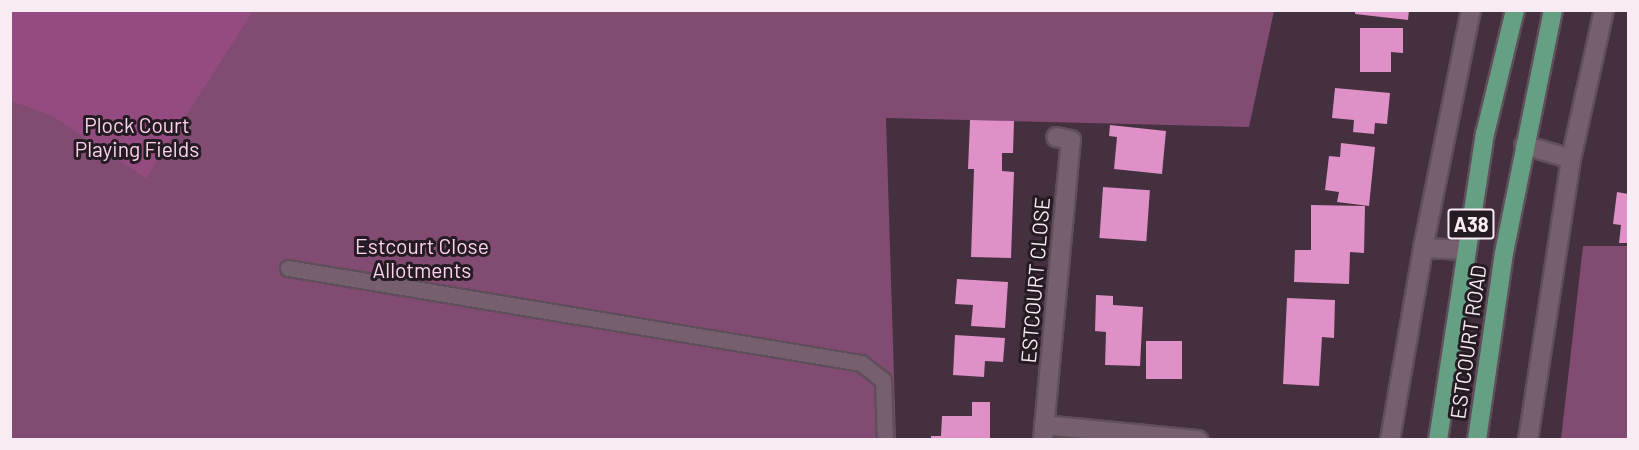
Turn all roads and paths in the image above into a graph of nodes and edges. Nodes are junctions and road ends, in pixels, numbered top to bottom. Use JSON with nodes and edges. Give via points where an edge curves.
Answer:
{"nodes":[{"id":1,"x":1471,"y":10,"type":"edge"},
{"id":2,"x":1515,"y":10,"type":"edge"},
{"id":3,"x":1553,"y":10,"type":"edge"},
{"id":4,"x":1604,"y":10,"type":"edge"},
{"id":5,"x":1070,"y":139,"type":"dead end"},
{"id":6,"x":1524,"y":144,"type":"junction"},
{"id":7,"x":1570,"y":159,"type":"junction"},
{"id":8,"x":1423,"y":248,"type":"junction"},
{"id":9,"x":1466,"y":250,"type":"junction"},
{"id":10,"x":288,"y":268,"type":"dead end"},
{"id":11,"x":1044,"y":432,"type":"edge"},
{"id":12,"x":885,"y":440,"type":"edge"},
{"id":13,"x":1198,"y":440,"type":"edge"},
{"id":14,"x":1390,"y":440,"type":"edge"},
{"id":15,"x":1438,"y":440,"type":"edge"},
{"id":16,"x":1477,"y":440,"type":"edge"},
{"id":17,"x":1528,"y":440,"type":"edge"}],
"edges":[{"from":1,"to":8,"type":"street"},
{"from":2,"to":9,"type":"main road","name":"ESTCOURT ROAD","number":"A38","via":[[1485,134]]},
{"from":3,"to":6,"type":"main road","name":"ESTCOURT ROAD","number":"A38"},
{"from":4,"to":7,"type":"street"},
{"from":5,"to":11,"type":"street","name":"ESTCOURT CLOSE"},
{"from":6,"to":7,"type":"street"},
{"from":6,"to":16,"type":"main road","name":"ESTCOURT ROAD","number":"A38"},
{"from":7,"to":17,"type":"street"},
{"from":8,"to":9,"type":"street","name":"ESTCOURT ROAD"},
{"from":8,"to":14,"type":"street"},
{"from":9,"to":15,"type":"main road","name":"ESTCOURT ROAD","number":"A38"},
{"from":10,"to":12,"type":"lane","via":[[861,363],[883,380]]},
{"from":11,"to":13,"type":"street","name":"ESTCOURT CLOSE"}]}
